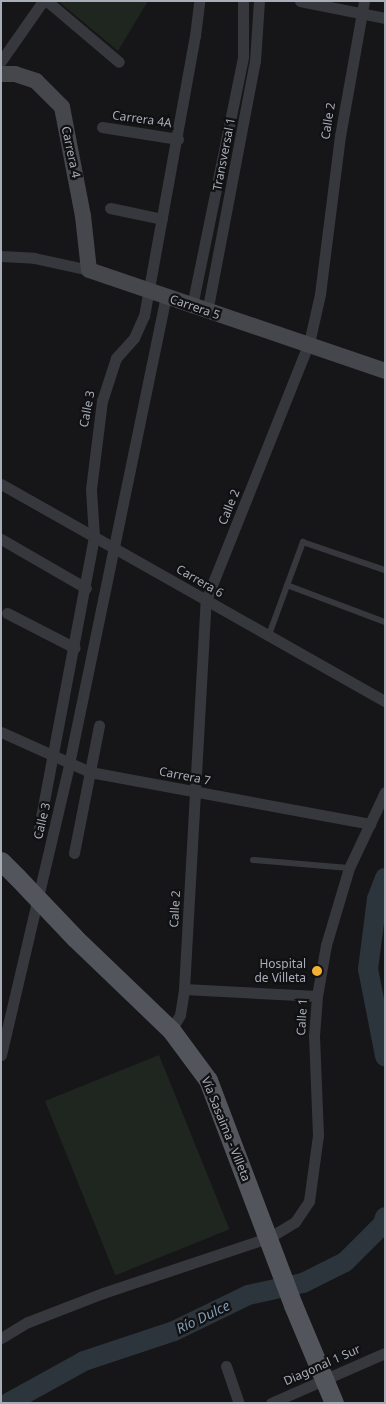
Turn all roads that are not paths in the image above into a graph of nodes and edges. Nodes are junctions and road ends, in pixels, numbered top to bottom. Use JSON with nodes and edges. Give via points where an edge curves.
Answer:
{"nodes":[{"id":1,"x":45,"y":1,"type":"edge"},
{"id":2,"x":199,"y":1,"type":"edge"},
{"id":3,"x":244,"y":1,"type":"edge"},
{"id":4,"x":259,"y":1,"type":"edge"},
{"id":5,"x":300,"y":1,"type":"edge"},
{"id":6,"x":364,"y":1,"type":"edge"},
{"id":7,"x":360,"y":13,"type":"junction"},
{"id":8,"x":385,"y":18,"type":"edge"},
{"id":9,"x":1,"y":61,"type":"edge"},
{"id":10,"x":119,"y":62,"type":"dead end"},
{"id":11,"x":1,"y":74,"type":"edge"},
{"id":12,"x":102,"y":127,"type":"dead end"},
{"id":13,"x":178,"y":139,"type":"junction"},
{"id":14,"x":110,"y":208,"type":"dead end"},
{"id":15,"x":162,"y":219,"type":"junction"},
{"id":16,"x":1,"y":256,"type":"edge"},
{"id":17,"x":88,"y":270,"type":"junction"},
{"id":18,"x":150,"y":292,"type":"junction"},
{"id":19,"x":166,"y":297,"type":"junction"},
{"id":20,"x":199,"y":309,"type":"junction"},
{"id":21,"x":309,"y":343,"type":"junction"},
{"id":22,"x":385,"y":371,"type":"edge"},
{"id":23,"x":1,"y":484,"type":"edge"},
{"id":24,"x":94,"y":536,"type":"junction"},
{"id":25,"x":1,"y":539,"type":"edge"},
{"id":26,"x":115,"y":548,"type":"junction"},
{"id":27,"x":385,"y":570,"type":"edge"},
{"id":28,"x":288,"y":585,"type":"junction"},
{"id":29,"x":86,"y":588,"type":"junction"},
{"id":30,"x":206,"y":600,"type":"junction"},
{"id":31,"x":7,"y":613,"type":"dead end"},
{"id":32,"x":385,"y":622,"type":"edge"},
{"id":33,"x":269,"y":636,"type":"junction"},
{"id":34,"x":74,"y":648,"type":"junction"},
{"id":35,"x":385,"y":701,"type":"edge"},
{"id":36,"x":99,"y":725,"type":"dead end"},
{"id":37,"x":1,"y":732,"type":"edge"},
{"id":38,"x":54,"y":758,"type":"junction"},
{"id":39,"x":69,"y":764,"type":"junction"},
{"id":40,"x":90,"y":772,"type":"junction"},
{"id":41,"x":196,"y":792,"type":"junction"},
{"id":42,"x":385,"y":792,"type":"edge"},
{"id":43,"x":370,"y":824,"type":"junction"},
{"id":44,"x":38,"y":832,"type":"dead end"},
{"id":45,"x":74,"y":854,"type":"dead end"},
{"id":46,"x":253,"y":860,"type":"dead end"},
{"id":47,"x":1,"y":861,"type":"edge"},
{"id":48,"x":349,"y":868,"type":"junction"},
{"id":49,"x":184,"y":989,"type":"junction"},
{"id":50,"x":317,"y":996,"type":"junction"},
{"id":51,"x":171,"y":1030,"type":"junction"},
{"id":52,"x":1,"y":1055,"type":"edge"},
{"id":53,"x":273,"y":1246,"type":"junction"},
{"id":54,"x":1,"y":1338,"type":"edge"},
{"id":55,"x":385,"y":1353,"type":"edge"},
{"id":56,"x":226,"y":1366,"type":"dead end"},
{"id":57,"x":324,"y":1378,"type":"junction"},
{"id":58,"x":239,"y":1403,"type":"edge"},
{"id":59,"x":271,"y":1403,"type":"edge"},
{"id":60,"x":334,"y":1403,"type":"edge"}],
"edges":[{"from":1,"to":9,"type":"street"},
{"from":1,"to":10,"type":"street"},
{"from":2,"to":13,"type":"street","name":"Calle 3"},
{"from":3,"to":20,"type":"street","name":"Transversal 1","via":[[243,57]]},
{"from":4,"to":20,"type":"street","name":"Transversal 1","via":[[255,60]]},
{"from":5,"to":7,"type":"street"},
{"from":6,"to":7,"type":"street","name":"Calle 2"},
{"from":7,"to":8,"type":"street"},
{"from":7,"to":21,"type":"street","name":"Calle 2","via":[[320,294]]},
{"from":11,"to":17,"type":"street","name":"Carrera 4","via":[[15,74],[36,81],[62,107],[83,216]]},
{"from":12,"to":13,"type":"street","name":"Carrera 4A"},
{"from":13,"to":15,"type":"street","name":"Calle 3"},
{"from":14,"to":15,"type":"street"},
{"from":15,"to":18,"type":"street","name":"Calle 3"},
{"from":16,"to":17,"type":"street","name":"Carrera 5","via":[[34,258]]},
{"from":17,"to":18,"type":"street","name":"Carrera 5"},
{"from":18,"to":19,"type":"street","name":"Carrera 5"},
{"from":18,"to":24,"type":"street","name":"Calle 3","via":[[140,329],[116,358],[102,401],[91,489]]},
{"from":19,"to":20,"type":"street","name":"Carrera 5"},
{"from":19,"to":26,"type":"street","name":"Calle 3"},
{"from":20,"to":21,"type":"street","name":"Carrera 5"},
{"from":21,"to":22,"type":"street","name":"Carrera 5"},
{"from":21,"to":30,"type":"street","name":"Calle 2"},
{"from":23,"to":24,"type":"street","name":"Carrera 6"},
{"from":24,"to":26,"type":"street","name":"Carrera 6"},
{"from":24,"to":29,"type":"street","name":"Calle 3"},
{"from":25,"to":29,"type":"street"},
{"from":26,"to":30,"type":"street","name":"Carrera 6"},
{"from":26,"to":39,"type":"street","name":"Calle 3"},
{"from":27,"to":28,"type":"lane","via":[[302,542]]},
{"from":28,"to":32,"type":"lane"},
{"from":28,"to":33,"type":"lane"},
{"from":29,"to":34,"type":"street","name":"Calle 3"},
{"from":30,"to":33,"type":"street","name":"Carrera 6"},
{"from":30,"to":41,"type":"street","name":"Calle 2"},
{"from":31,"to":34,"type":"street"},
{"from":33,"to":35,"type":"street","name":"Carrera 6"},
{"from":34,"to":38,"type":"street","name":"Calle 3"},
{"from":36,"to":40,"type":"street"},
{"from":37,"to":38,"type":"street","name":"Carrera 7"},
{"from":38,"to":39,"type":"street","name":"Carrera 7"},
{"from":38,"to":44,"type":"street","name":"Calle 3"},
{"from":39,"to":40,"type":"street","name":"Carrera 7"},
{"from":39,"to":52,"type":"street","name":"Calle 3"},
{"from":40,"to":41,"type":"street","name":"Carrera 7"},
{"from":40,"to":45,"type":"street"},
{"from":41,"to":43,"type":"street","name":"Carrera 7"},
{"from":41,"to":49,"type":"street","name":"Calle 2"},
{"from":42,"to":43,"type":"street","name":"Calle 1"},
{"from":43,"to":48,"type":"street","name":"Calle 1"},
{"from":46,"to":48,"type":"lane"},
{"from":47,"to":51,"type":"main road","name":"Vía Sasaima - Villeta","bridge":true},
{"from":48,"to":50,"type":"street","name":"Calle 1","via":[[334,910]]},
{"from":49,"to":50,"type":"street"},
{"from":49,"to":51,"type":"street","name":"Calle 2","via":[[180,1015]]},
{"from":50,"to":53,"type":"street","name":"Calle 1","via":[[314,1036],[318,1135],[309,1201]]},
{"from":51,"to":53,"type":"main road","name":"Vía Sasaima - Villeta","via":[[208,1080]]},
{"from":53,"to":54,"type":"street","name":"Calle 1","via":[[103,1293],[28,1322]]},
{"from":53,"to":57,"type":"main road","name":"Vía Sasaima - Villeta","via":[[293,1305]]},
{"from":55,"to":57,"type":"street","name":"Diagonal 1 Sur"},
{"from":56,"to":58,"type":"street"},
{"from":57,"to":59,"type":"street","name":"Diagonal 1 Sur"},
{"from":57,"to":60,"type":"main road","name":"Vía Sasaima - Villeta"}]}
